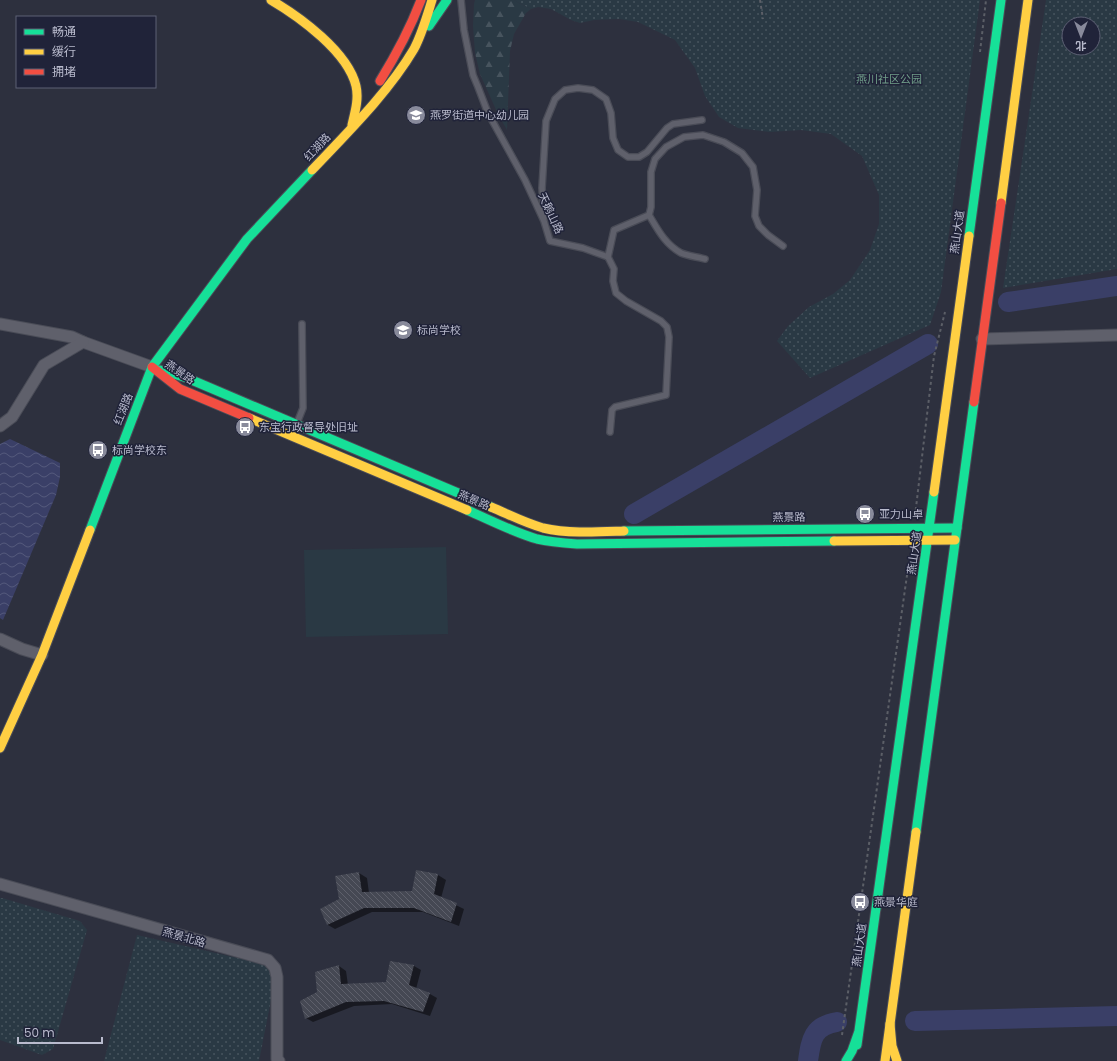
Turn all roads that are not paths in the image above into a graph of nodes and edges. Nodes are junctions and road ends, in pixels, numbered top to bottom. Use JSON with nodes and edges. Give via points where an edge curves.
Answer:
{"nodes":[{"id":1,"x":271,"y":0,"type":"edge"},
{"id":2,"x":421,"y":0,"type":"edge"},
{"id":3,"x":432,"y":0,"type":"edge"},
{"id":4,"x":447,"y":0,"type":"edge"},
{"id":5,"x":461,"y":0,"type":"edge"},
{"id":6,"x":1000,"y":0,"type":"edge"},
{"id":7,"x":1028,"y":0,"type":"edge"},
{"id":8,"x":414,"y":48,"type":"junction"},
{"id":9,"x":702,"y":120,"type":"dead end"},
{"id":10,"x":351,"y":128,"type":"junction"},
{"id":11,"x":649,"y":215,"type":"junction"},
{"id":12,"x":544,"y":220,"type":"junction"},
{"id":13,"x":783,"y":246,"type":"dead end"},
{"id":14,"x":608,"y":257,"type":"junction"},
{"id":15,"x":706,"y":259,"type":"dead end"},
{"id":16,"x":0,"y":324,"type":"edge"},
{"id":17,"x":302,"y":324,"type":"dead end"},
{"id":18,"x":1117,"y":335,"type":"edge"},
{"id":19,"x":982,"y":338,"type":"junction"},
{"id":20,"x":83,"y":342,"type":"junction"},
{"id":21,"x":152,"y":367,"type":"junction"},
{"id":22,"x":296,"y":425,"type":"junction"},
{"id":23,"x":0,"y":426,"type":"edge"},
{"id":24,"x":610,"y":432,"type":"dead end"},
{"id":25,"x":930,"y":528,"type":"junction"},
{"id":26,"x":956,"y":528,"type":"junction"},
{"id":27,"x":928,"y":540,"type":"junction"},
{"id":28,"x":955,"y":540,"type":"junction"},
{"id":29,"x":0,"y":639,"type":"edge"},
{"id":30,"x":42,"y":655,"type":"junction"},
{"id":31,"x":0,"y":748,"type":"edge"},
{"id":32,"x":0,"y":884,"type":"edge"},
{"id":33,"x":890,"y":1024,"type":"junction"},
{"id":34,"x":858,"y":1034,"type":"junction"},
{"id":35,"x":278,"y":1061,"type":"edge"},
{"id":36,"x":846,"y":1061,"type":"edge"},
{"id":37,"x":855,"y":1061,"type":"edge"},
{"id":38,"x":885,"y":1061,"type":"edge"},
{"id":39,"x":897,"y":1061,"type":"edge"}],
"edges":[{"from":1,"to":10,"type":"main road","via":[[321,37],[348,68],[357,93],[357,108]]},
{"from":2,"to":10,"type":"main road","name":"红湖路","via":[[404,42]]},
{"from":3,"to":8,"type":"main road","name":"红湖路"},
{"from":4,"to":8,"type":"main road"},
{"from":5,"to":12,"type":"lane","name":"天鹅山路","via":[[473,75],[488,113]]},
{"from":6,"to":25,"type":"main road","name":"燕山大道"},
{"from":7,"to":19,"type":"main road"},
{"from":8,"to":10,"type":"main road","name":"红湖路","via":[[389,85]]},
{"from":9,"to":12,"type":"lane","via":[[672,124],[647,152],[639,157],[628,157],[618,150],[613,138],[611,113],[606,99],[593,90],[565,90],[555,99],[546,121],[542,188]]},
{"from":10,"to":21,"type":"main road","name":"红湖路","via":[[247,239]]},
{"from":11,"to":13,"type":"lane","via":[[651,172],[655,159],[666,147],[684,137],[703,135],[724,142],[742,153],[753,167],[757,190],[754,216],[759,226]]},
{"from":11,"to":14,"type":"lane","via":[[614,230]]},
{"from":11,"to":15,"type":"lane","via":[[668,244],[682,253]]},
{"from":12,"to":14,"type":"lane","name":"天鹅山路","via":[[550,241],[583,248]]},
{"from":14,"to":24,"type":"lane","via":[[614,269],[616,293],[660,321],[667,327],[669,337],[666,395],[615,407],[612,410]]},
{"from":16,"to":20,"type":"street","via":[[72,337]]},
{"from":17,"to":22,"type":"lane","via":[[303,408]]},
{"from":18,"to":19,"type":"street"},
{"from":19,"to":26,"type":"main road"},
{"from":20,"to":21,"type":"street"},
{"from":20,"to":23,"type":"street","via":[[44,365],[12,417]]},
{"from":21,"to":22,"type":"main road","name":"燕景路","via":[[187,378]]},
{"from":21,"to":27,"type":"main road","name":"燕景路","via":[[180,389],[542,540],[564,544]]},
{"from":21,"to":30,"type":"main road","name":"红湖路"},
{"from":22,"to":25,"type":"main road","name":"燕景路","via":[[526,522],[555,530],[591,532]]},
{"from":25,"to":26,"type":"main road","name":"燕景路"},
{"from":25,"to":27,"type":"main road","name":"燕山大道"},
{"from":26,"to":28,"type":"main road"},
{"from":27,"to":28,"type":"main road","name":"燕景路"},
{"from":27,"to":34,"type":"main road","name":"燕山大道"},
{"from":28,"to":33,"type":"main road"},
{"from":29,"to":30,"type":"street"},
{"from":30,"to":31,"type":"main road","name":"红湖路"},
{"from":32,"to":35,"type":"street","name":"燕景北路","via":[[268,960],[275,968],[277,977]]},
{"from":33,"to":38,"type":"main road"},
{"from":33,"to":39,"type":"main road","via":[[892,1046]]},
{"from":34,"to":36,"type":"main road"},
{"from":34,"to":37,"type":"main road","name":"燕山大道"}]}
